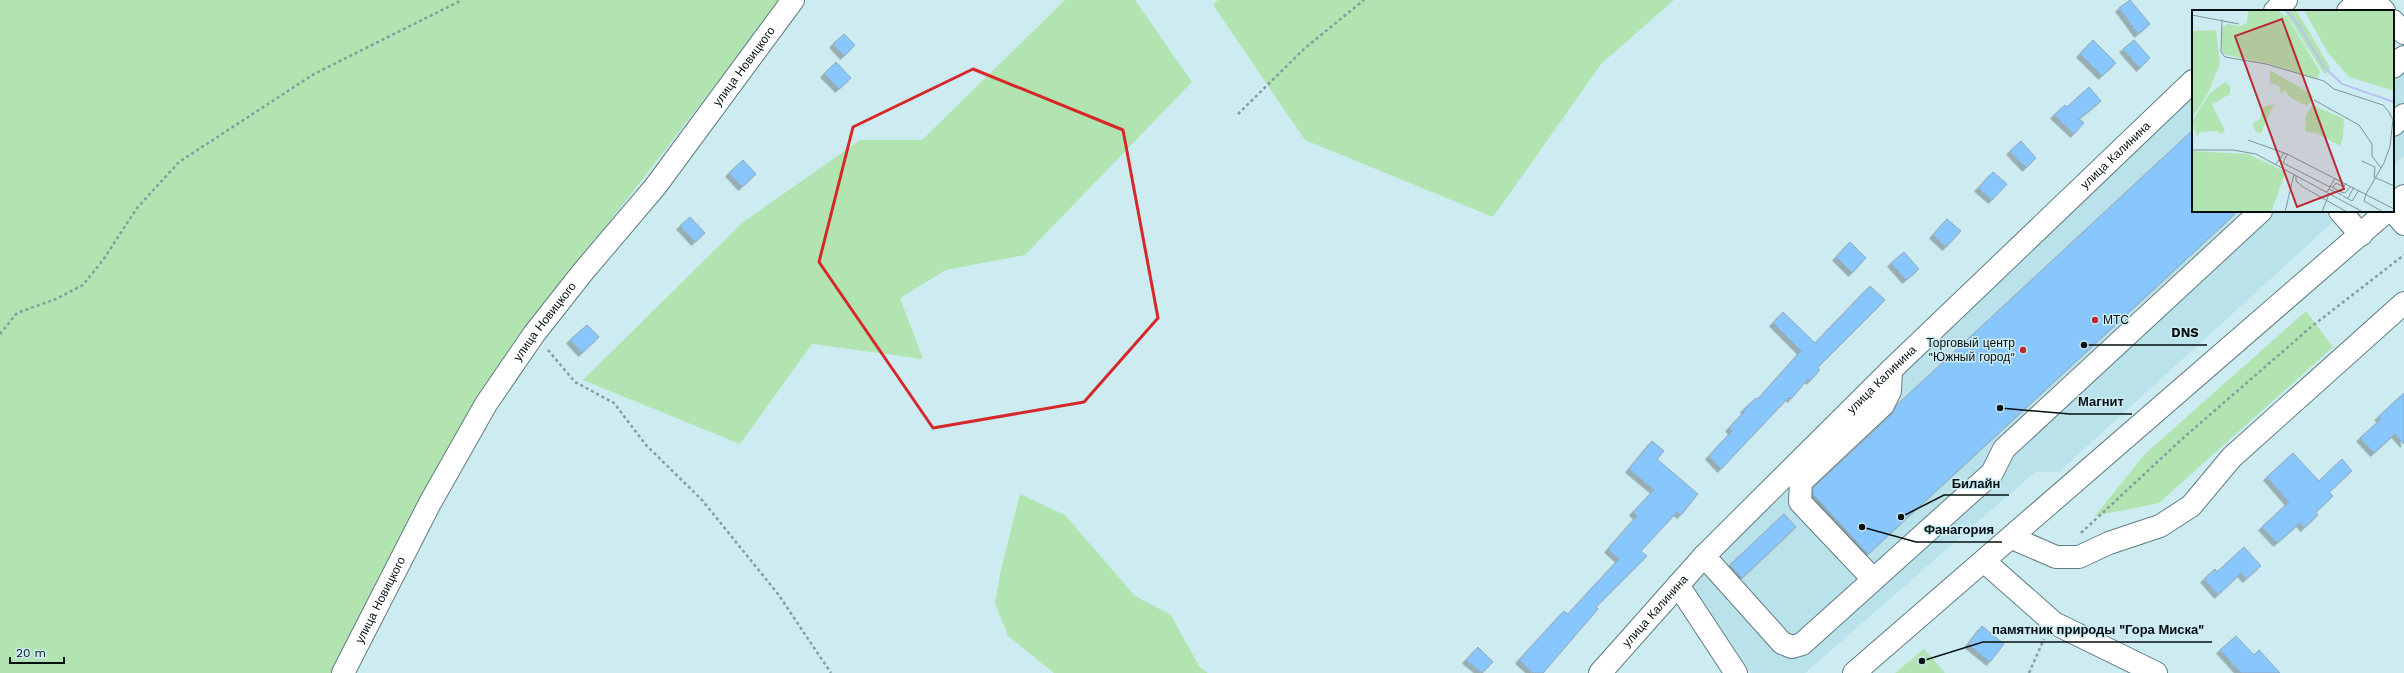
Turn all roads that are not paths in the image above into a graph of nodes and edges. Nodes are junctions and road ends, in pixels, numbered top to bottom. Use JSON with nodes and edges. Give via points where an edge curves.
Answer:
{"nodes":[{"id":1,"x":793,"y":0,"type":"edge"},
{"id":2,"x":2286,"y":0,"type":"edge"},
{"id":3,"x":2360,"y":0,"type":"edge"},
{"id":4,"x":2373,"y":0,"type":"edge"},
{"id":5,"x":2276,"y":10,"type":"edge"},
{"id":6,"x":2349,"y":10,"type":"edge"},
{"id":7,"x":2383,"y":10,"type":"edge"},
{"id":8,"x":2394,"y":22,"type":"edge"},
{"id":9,"x":2404,"y":33,"type":"edge"},
{"id":10,"x":2404,"y":57,"type":"edge"},
{"id":11,"x":2394,"y":66,"type":"edge"},
{"id":12,"x":2192,"y":82,"type":"edge"},
{"id":13,"x":2404,"y":115,"type":"edge"},
{"id":14,"x":2394,"y":124,"type":"edge"},
{"id":15,"x":2404,"y":196,"type":"edge"},
{"id":16,"x":2394,"y":205,"type":"edge"},
{"id":17,"x":2261,"y":212,"type":"edge"},
{"id":18,"x":2341,"y":212,"type":"edge"},
{"id":19,"x":2386,"y":212,"type":"edge"},
{"id":20,"x":2394,"y":212,"type":"edge"},
{"id":21,"x":2404,"y":224,"type":"edge"},
{"id":22,"x":2361,"y":235,"type":"junction"},
{"id":23,"x":2404,"y":304,"type":"edge"},
{"id":24,"x":1891,"y":370,"type":"junction"},
{"id":25,"x":2012,"y":538,"type":"junction"},
{"id":26,"x":1704,"y":556,"type":"junction"},
{"id":27,"x":1985,"y":562,"type":"junction"},
{"id":28,"x":1873,"y":579,"type":"junction"},
{"id":29,"x":1678,"y":584,"type":"junction"},
{"id":30,"x":343,"y":673,"type":"edge"},
{"id":31,"x":1600,"y":673,"type":"edge"},
{"id":32,"x":1736,"y":673,"type":"edge"},
{"id":33,"x":1854,"y":673,"type":"edge"},
{"id":34,"x":2156,"y":673,"type":"edge"}],
"edges":[{"from":1,"to":30,"type":"street","name":"улица Новицкого","via":[[655,187],[534,334],[486,404],[430,502]]},
{"from":2,"to":5,"type":"street"},
{"from":3,"to":6,"type":"street"},
{"from":4,"to":7,"type":"street"},
{"from":8,"to":9,"type":"street"},
{"from":10,"to":11,"type":"street"},
{"from":12,"to":24,"type":"street","name":"улица Калинина"},
{"from":13,"to":14,"type":"street"},
{"from":15,"to":16,"type":"street"},
{"from":17,"to":28,"type":"street","via":[[2004,450],[1992,473]]},
{"from":18,"to":22,"type":"street"},
{"from":19,"to":22,"type":"street"},
{"from":20,"to":21,"type":"street"},
{"from":22,"to":25,"type":"street"},
{"from":23,"to":25,"type":"street","via":[[2232,457],[2191,506],[2160,526],[2109,543],[2079,557],[2056,557]]},
{"from":24,"to":26,"type":"street","name":"улица Калинина"},
{"from":24,"to":28,"type":"street","via":[[1890,391],[1883,405],[1801,482],[1800,502]]},
{"from":25,"to":27,"type":"street"},
{"from":26,"to":28,"type":"street","via":[[1782,643],[1792,647],[1802,644]]},
{"from":26,"to":29,"type":"street","name":"улица Калинина"},
{"from":27,"to":33,"type":"street"},
{"from":27,"to":34,"type":"street","via":[[2054,623]]},
{"from":29,"to":31,"type":"street","name":"улица Калинина"},
{"from":29,"to":32,"type":"street"}]}
